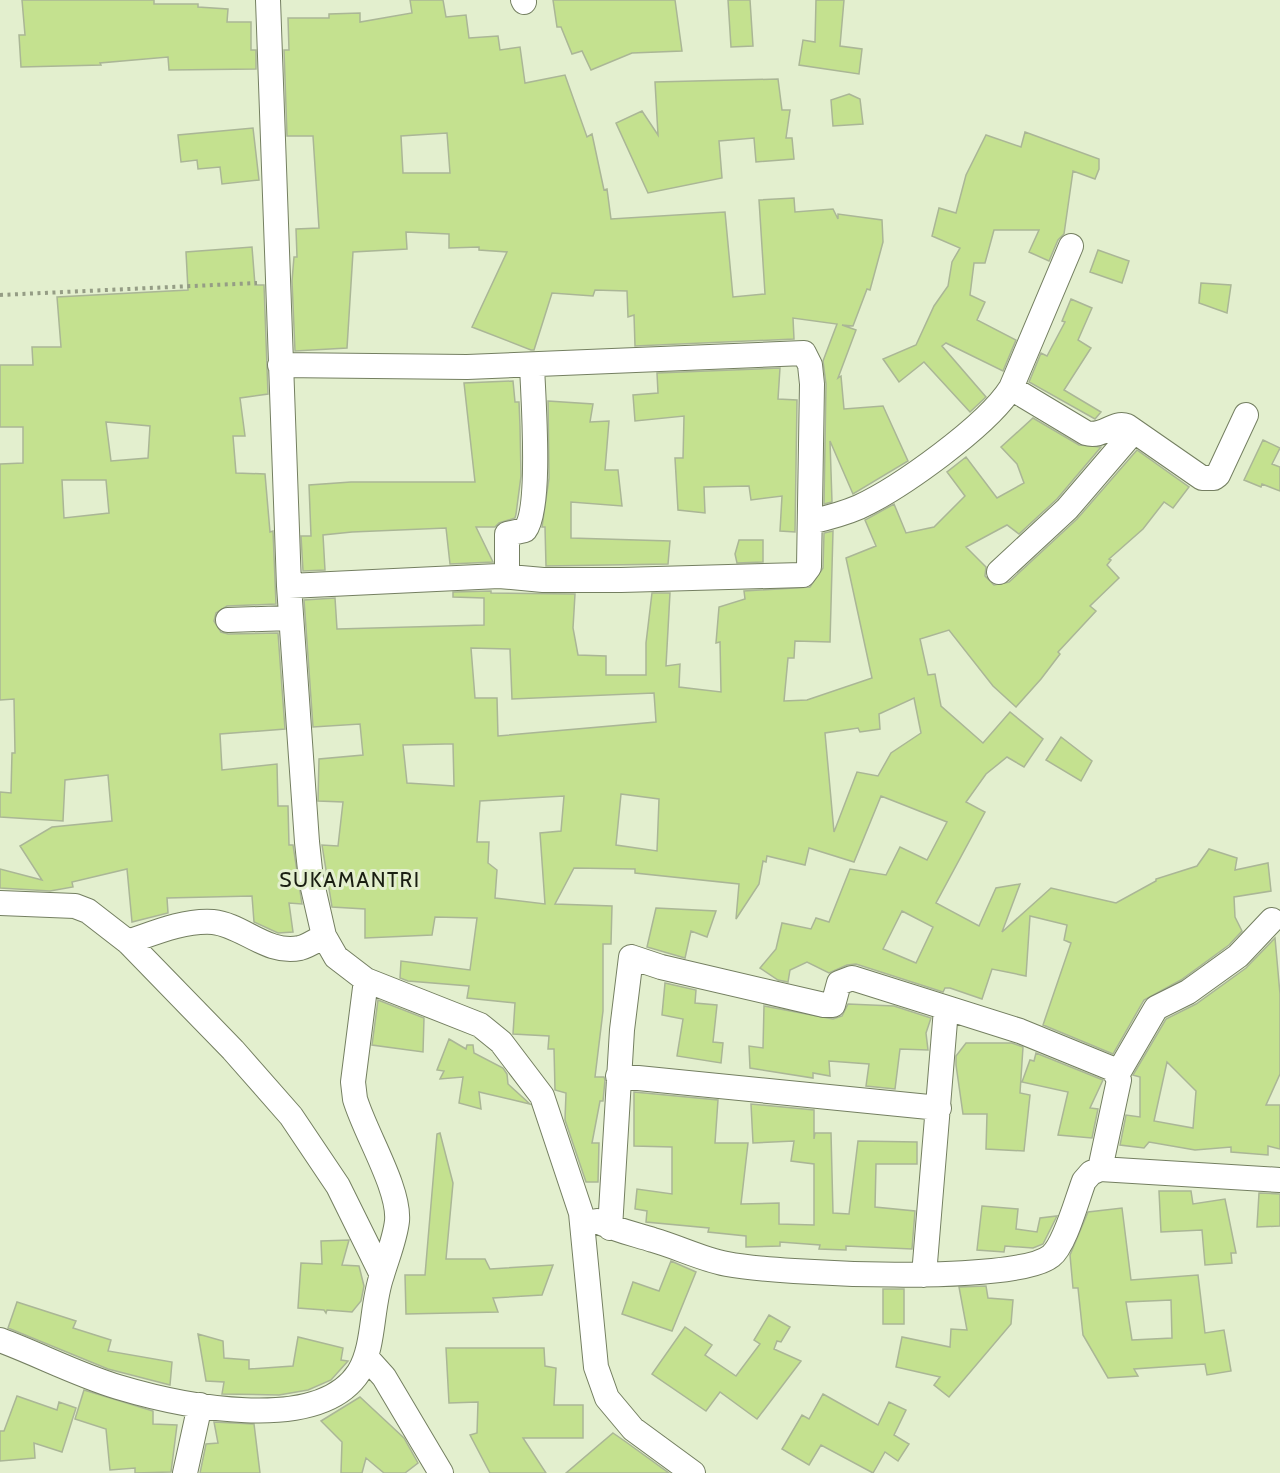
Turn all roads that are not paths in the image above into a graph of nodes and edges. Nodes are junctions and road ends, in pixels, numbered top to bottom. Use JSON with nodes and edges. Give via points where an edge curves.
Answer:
{"nodes":[{"id":1,"x":268,"y":0,"type":"edge"},
{"id":2,"x":1071,"y":246,"type":"dead end"},
{"id":3,"x":280,"y":365,"type":"junction"},
{"id":4,"x":532,"y":365,"type":"junction"},
{"id":5,"x":1011,"y":388,"type":"junction"},
{"id":6,"x":1246,"y":415,"type":"dead end"},
{"id":7,"x":1134,"y":431,"type":"junction"},
{"id":8,"x":810,"y":522,"type":"junction"},
{"id":9,"x":999,"y":572,"type":"dead end"},
{"id":10,"x":507,"y":576,"type":"junction"},
{"id":11,"x":289,"y":586,"type":"junction"},
{"id":12,"x":291,"y":618,"type":"junction"},
{"id":13,"x":228,"y":620,"type":"dead end"},
{"id":14,"x":0,"y":903,"type":"edge"},
{"id":15,"x":1272,"y":920,"type":"dead end"},
{"id":16,"x":324,"y":936,"type":"junction"},
{"id":17,"x":128,"y":942,"type":"junction"},
{"id":18,"x":366,"y":980,"type":"junction"},
{"id":19,"x":946,"y":1009,"type":"junction"},
{"id":20,"x":1118,"y":1075,"type":"junction"},
{"id":21,"x":618,"y":1076,"type":"junction"},
{"id":22,"x":939,"y":1108,"type":"junction"},
{"id":23,"x":1100,"y":1169,"type":"junction"},
{"id":24,"x":1280,"y":1180,"type":"edge"},
{"id":25,"x":581,"y":1214,"type":"junction"},
{"id":26,"x":610,"y":1228,"type":"junction"},
{"id":27,"x":382,"y":1275,"type":"junction"},
{"id":28,"x":924,"y":1275,"type":"junction"},
{"id":29,"x":0,"y":1340,"type":"edge"},
{"id":30,"x":366,"y":1357,"type":"junction"},
{"id":31,"x":200,"y":1405,"type":"junction"},
{"id":32,"x":185,"y":1473,"type":"edge"},
{"id":33,"x":441,"y":1473,"type":"edge"},
{"id":34,"x":693,"y":1473,"type":"edge"}],
"edges":[{"from":1,"to":3,"type":"street"},
{"from":2,"to":5,"type":"street"},
{"from":3,"to":4,"type":"street"},
{"from":3,"to":11,"type":"street"},
{"from":4,"to":8,"type":"street","via":[[804,354],[812,384]]},
{"from":4,"to":10,"type":"street","via":[[532,512],[525,530],[507,534]]},
{"from":5,"to":7,"type":"street","via":[[1086,433],[1099,435],[1122,424]]},
{"from":5,"to":8,"type":"street","via":[[996,408],[958,442],[887,490],[844,513]]},
{"from":6,"to":7,"type":"street","via":[[1214,478],[1202,478]]},
{"from":7,"to":9,"type":"street","via":[[1067,509]]},
{"from":8,"to":10,"type":"street","via":[[809,567],[803,575],[631,580]]},
{"from":10,"to":11,"type":"street"},
{"from":11,"to":12,"type":"street"},
{"from":12,"to":13,"type":"street"},
{"from":12,"to":16,"type":"street","via":[[308,851]]},
{"from":14,"to":17,"type":"street","via":[[75,906],[88,910]]},
{"from":15,"to":20,"type":"street","via":[[1242,953],[1188,992],[1156,1008]]},
{"from":16,"to":17,"type":"street","via":[[301,948],[279,948],[211,922],[168,928]]},
{"from":16,"to":18,"type":"street","via":[[336,957]]},
{"from":17,"to":27,"type":"street","via":[[291,1116],[338,1186]]},
{"from":18,"to":25,"type":"street","via":[[480,1025],[501,1042],[542,1096]]},
{"from":18,"to":27,"type":"street","via":[[353,1082],[355,1099],[397,1211]]},
{"from":19,"to":20,"type":"street","via":[[1020,1031],[1113,1069]]},
{"from":19,"to":21,"type":"street","via":[[852,978],[839,983],[833,1005],[824,1005],[631,957]]},
{"from":19,"to":22,"type":"street"},
{"from":20,"to":23,"type":"street"},
{"from":21,"to":22,"type":"street"},
{"from":21,"to":26,"type":"street"},
{"from":22,"to":28,"type":"street"},
{"from":23,"to":24,"type":"street"},
{"from":23,"to":28,"type":"street","via":[[1084,1181],[1056,1251],[1044,1260],[1001,1270]]},
{"from":25,"to":26,"type":"street"},
{"from":25,"to":34,"type":"street","via":[[596,1367],[606,1398],[633,1429]]},
{"from":26,"to":28,"type":"street","via":[[726,1264],[771,1270]]},
{"from":27,"to":30,"type":"street"},
{"from":29,"to":31,"type":"street","via":[[119,1387]]},
{"from":30,"to":31,"type":"street","via":[[358,1374],[334,1395],[309,1407],[276,1411]]},
{"from":30,"to":33,"type":"street","via":[[384,1377]]},
{"from":31,"to":32,"type":"street"}]}
